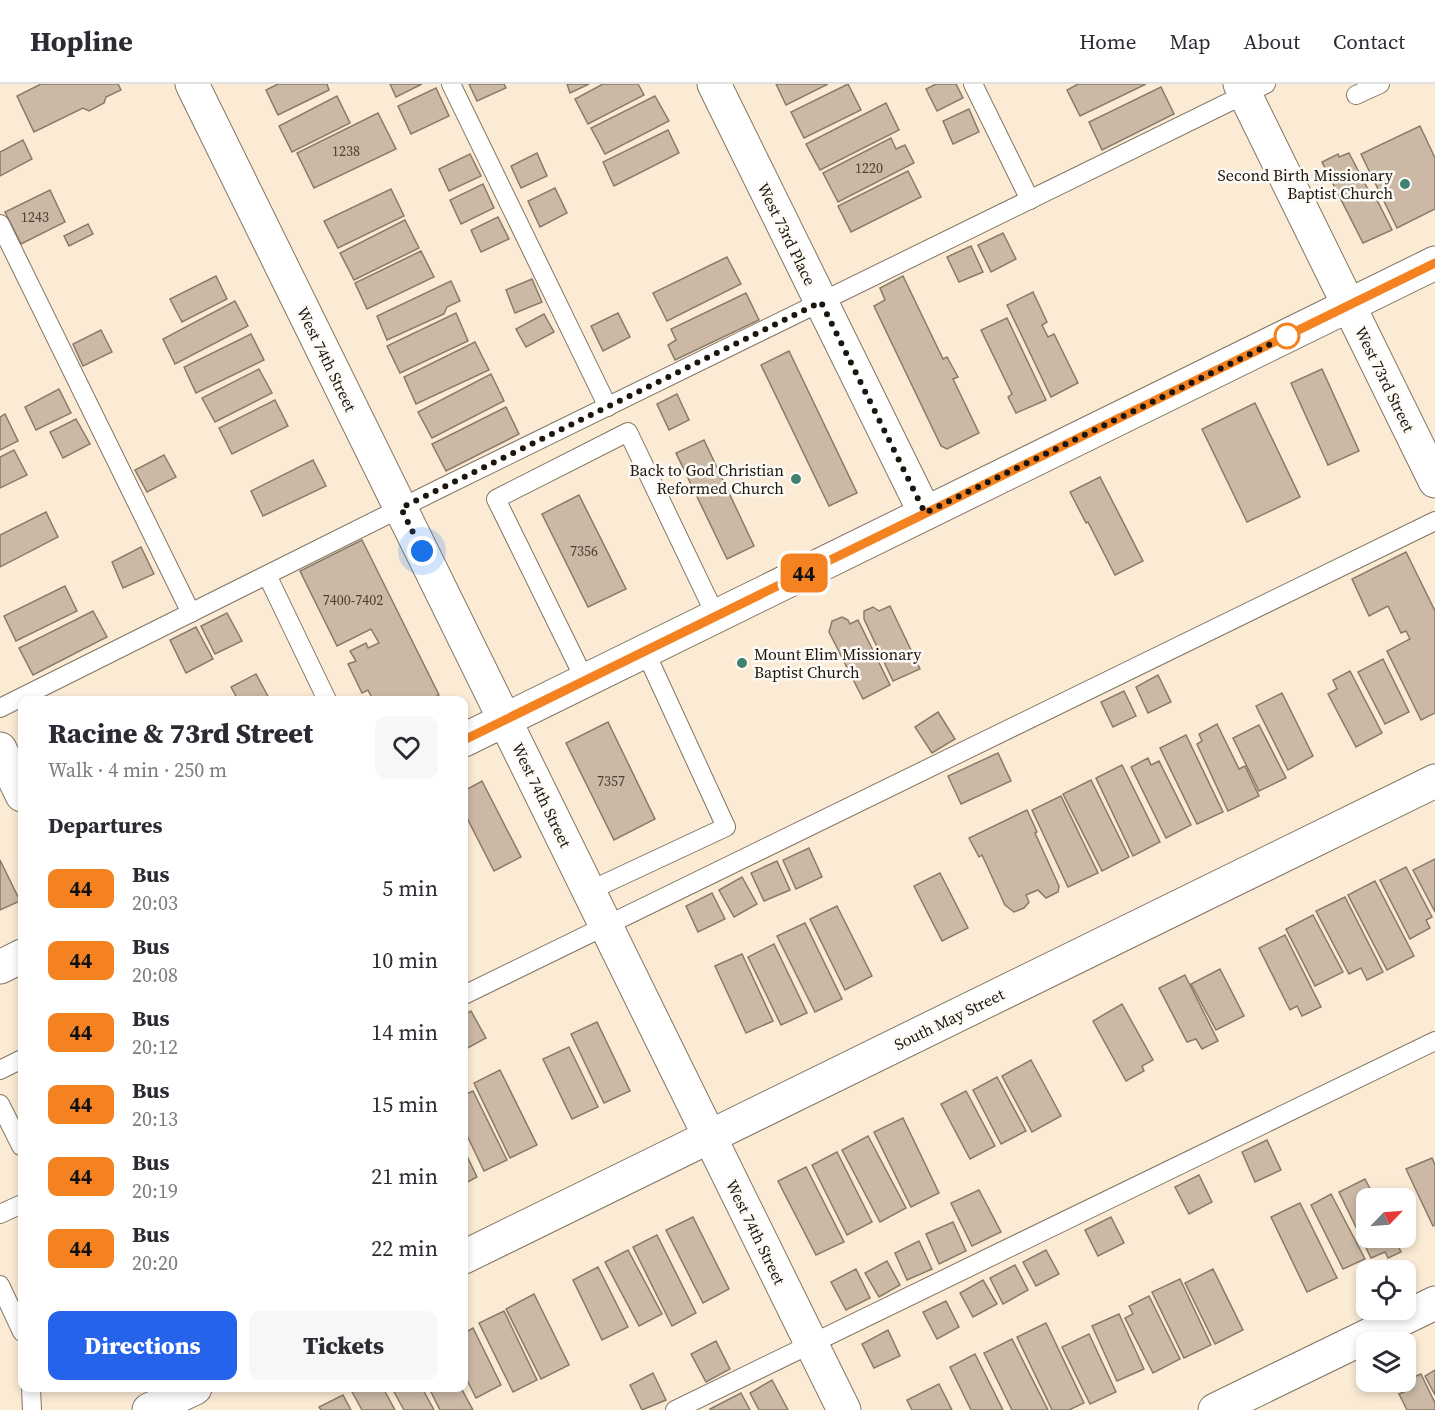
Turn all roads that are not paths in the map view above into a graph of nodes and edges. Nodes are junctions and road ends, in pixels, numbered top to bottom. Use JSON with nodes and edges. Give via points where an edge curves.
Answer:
{"nodes":[{"id":1,"x":192,"y":84,"type":"edge"},
{"id":2,"x":451,"y":84,"type":"edge"},
{"id":3,"x":714,"y":84,"type":"edge"},
{"id":4,"x":973,"y":84,"type":"edge"},
{"id":5,"x":1380,"y":84,"type":"edge"},
{"id":6,"x":1250,"y":87,"type":"edge"},
{"id":7,"x":1356,"y":95,"type":"dead end"},
{"id":8,"x":1030,"y":200,"type":"junction"},
{"id":9,"x":0,"y":224,"type":"edge"},
{"id":10,"x":1435,"y":263,"type":"edge"},
{"id":11,"x":821,"y":302,"type":"junction"},
{"id":12,"x":1349,"y":306,"type":"junction"},
{"id":13,"x":608,"y":407,"type":"junction"},
{"id":14,"x":1435,"y":481,"type":"edge"},
{"id":15,"x":401,"y":508,"type":"junction"},
{"id":16,"x":925,"y":513,"type":"junction"},
{"id":17,"x":1435,"y":521,"type":"edge"},
{"id":18,"x":267,"y":575,"type":"junction"},
{"id":19,"x":191,"y":613,"type":"junction"},
{"id":20,"x":716,"y":616,"type":"junction"},
{"id":21,"x":645,"y":651,"type":"junction"},
{"id":22,"x":585,"y":680,"type":"junction"},
{"id":23,"x":24,"y":696,"type":"edge"},
{"id":24,"x":325,"y":696,"type":"edge"},
{"id":25,"x":18,"y":699,"type":"edge"},
{"id":26,"x":0,"y":708,"type":"edge"},
{"id":27,"x":504,"y":720,"type":"junction"},
{"id":28,"x":468,"y":738,"type":"edge"},
{"id":29,"x":0,"y":749,"type":"edge"},
{"id":30,"x":1435,"y":781,"type":"edge"},
{"id":31,"x":18,"y":787,"type":"edge"},
{"id":32,"x":589,"y":891,"type":"junction"},
{"id":33,"x":606,"y":927,"type":"junction"},
{"id":34,"x":18,"y":958,"type":"edge"},
{"id":35,"x":0,"y":967,"type":"edge"},
{"id":36,"x":468,"y":994,"type":"edge"},
{"id":37,"x":1435,"y":1041,"type":"edge"},
{"id":38,"x":18,"y":1061,"type":"edge"},
{"id":39,"x":0,"y":1070,"type":"edge"},
{"id":40,"x":0,"y":1104,"type":"edge"},
{"id":41,"x":710,"y":1137,"type":"junction"},
{"id":42,"x":18,"y":1140,"type":"edge"},
{"id":43,"x":18,"y":1206,"type":"edge"},
{"id":44,"x":0,"y":1214,"type":"edge"},
{"id":45,"x":468,"y":1255,"type":"edge"},
{"id":46,"x":0,"y":1285,"type":"edge"},
{"id":47,"x":1435,"y":1303,"type":"edge"},
{"id":48,"x":18,"y":1323,"type":"edge"},
{"id":49,"x":811,"y":1343,"type":"junction"},
{"id":50,"x":31,"y":1392,"type":"edge"},
{"id":51,"x":187,"y":1392,"type":"edge"},
{"id":52,"x":32,"y":1410,"type":"edge"},
{"id":53,"x":149,"y":1410,"type":"edge"},
{"id":54,"x":675,"y":1410,"type":"edge"},
{"id":55,"x":844,"y":1410,"type":"edge"},
{"id":56,"x":1215,"y":1410,"type":"edge"}],
"edges":[{"from":1,"to":15,"type":"street","name":"West 74th Street"},
{"from":2,"to":13,"type":"lane"},
{"from":3,"to":11,"type":"street","name":"West 73rd Place"},
{"from":4,"to":8,"type":"lane"},
{"from":5,"to":7,"type":"lane"},
{"from":6,"to":8,"type":"lane"},
{"from":6,"to":12,"type":"street","name":"West 73rd Street"},
{"from":8,"to":11,"type":"lane"},
{"from":9,"to":19,"type":"lane"},
{"from":10,"to":12,"type":"street"},
{"from":11,"to":13,"type":"lane"},
{"from":11,"to":16,"type":"street","name":"West 73rd Place"},
{"from":12,"to":14,"type":"street","name":"West 73rd Street"},
{"from":12,"to":16,"type":"street"},
{"from":13,"to":15,"type":"lane"},
{"from":15,"to":18,"type":"lane"},
{"from":15,"to":27,"type":"street","name":"West 74th Street"},
{"from":16,"to":20,"type":"street"},
{"from":17,"to":33,"type":"lane"},
{"from":18,"to":19,"type":"lane"},
{"from":18,"to":24,"type":"lane"},
{"from":19,"to":23,"type":"lane"},
{"from":20,"to":21,"type":"street"},
{"from":20,"to":22,"type":"lane","via":[[628,432],[496,499]]},
{"from":21,"to":22,"type":"street"},
{"from":21,"to":32,"type":"lane","via":[[726,828]]},
{"from":22,"to":27,"type":"street"},
{"from":25,"to":26,"type":"lane"},
{"from":27,"to":28,"type":"street"},
{"from":27,"to":32,"type":"street","name":"West 74th Street"},
{"from":29,"to":31,"type":"street"},
{"from":30,"to":41,"type":"street","name":"South May Street"},
{"from":32,"to":33,"type":"street","name":"West 74th Street"},
{"from":33,"to":36,"type":"lane"},
{"from":33,"to":41,"type":"street","name":"West 74th Street"},
{"from":34,"to":35,"type":"street"},
{"from":37,"to":49,"type":"lane"},
{"from":38,"to":39,"type":"lane"},
{"from":40,"to":42,"type":"lane"},
{"from":41,"to":45,"type":"street","name":"South May Street"},
{"from":41,"to":49,"type":"street","name":"West 74th Street"},
{"from":43,"to":44,"type":"lane"},
{"from":46,"to":48,"type":"lane"},
{"from":47,"to":56,"type":"street"},
{"from":49,"to":54,"type":"lane"},
{"from":49,"to":55,"type":"street","name":"West 74th Street"},
{"from":50,"to":52,"type":"lane"},
{"from":51,"to":53,"type":"street"}]}
